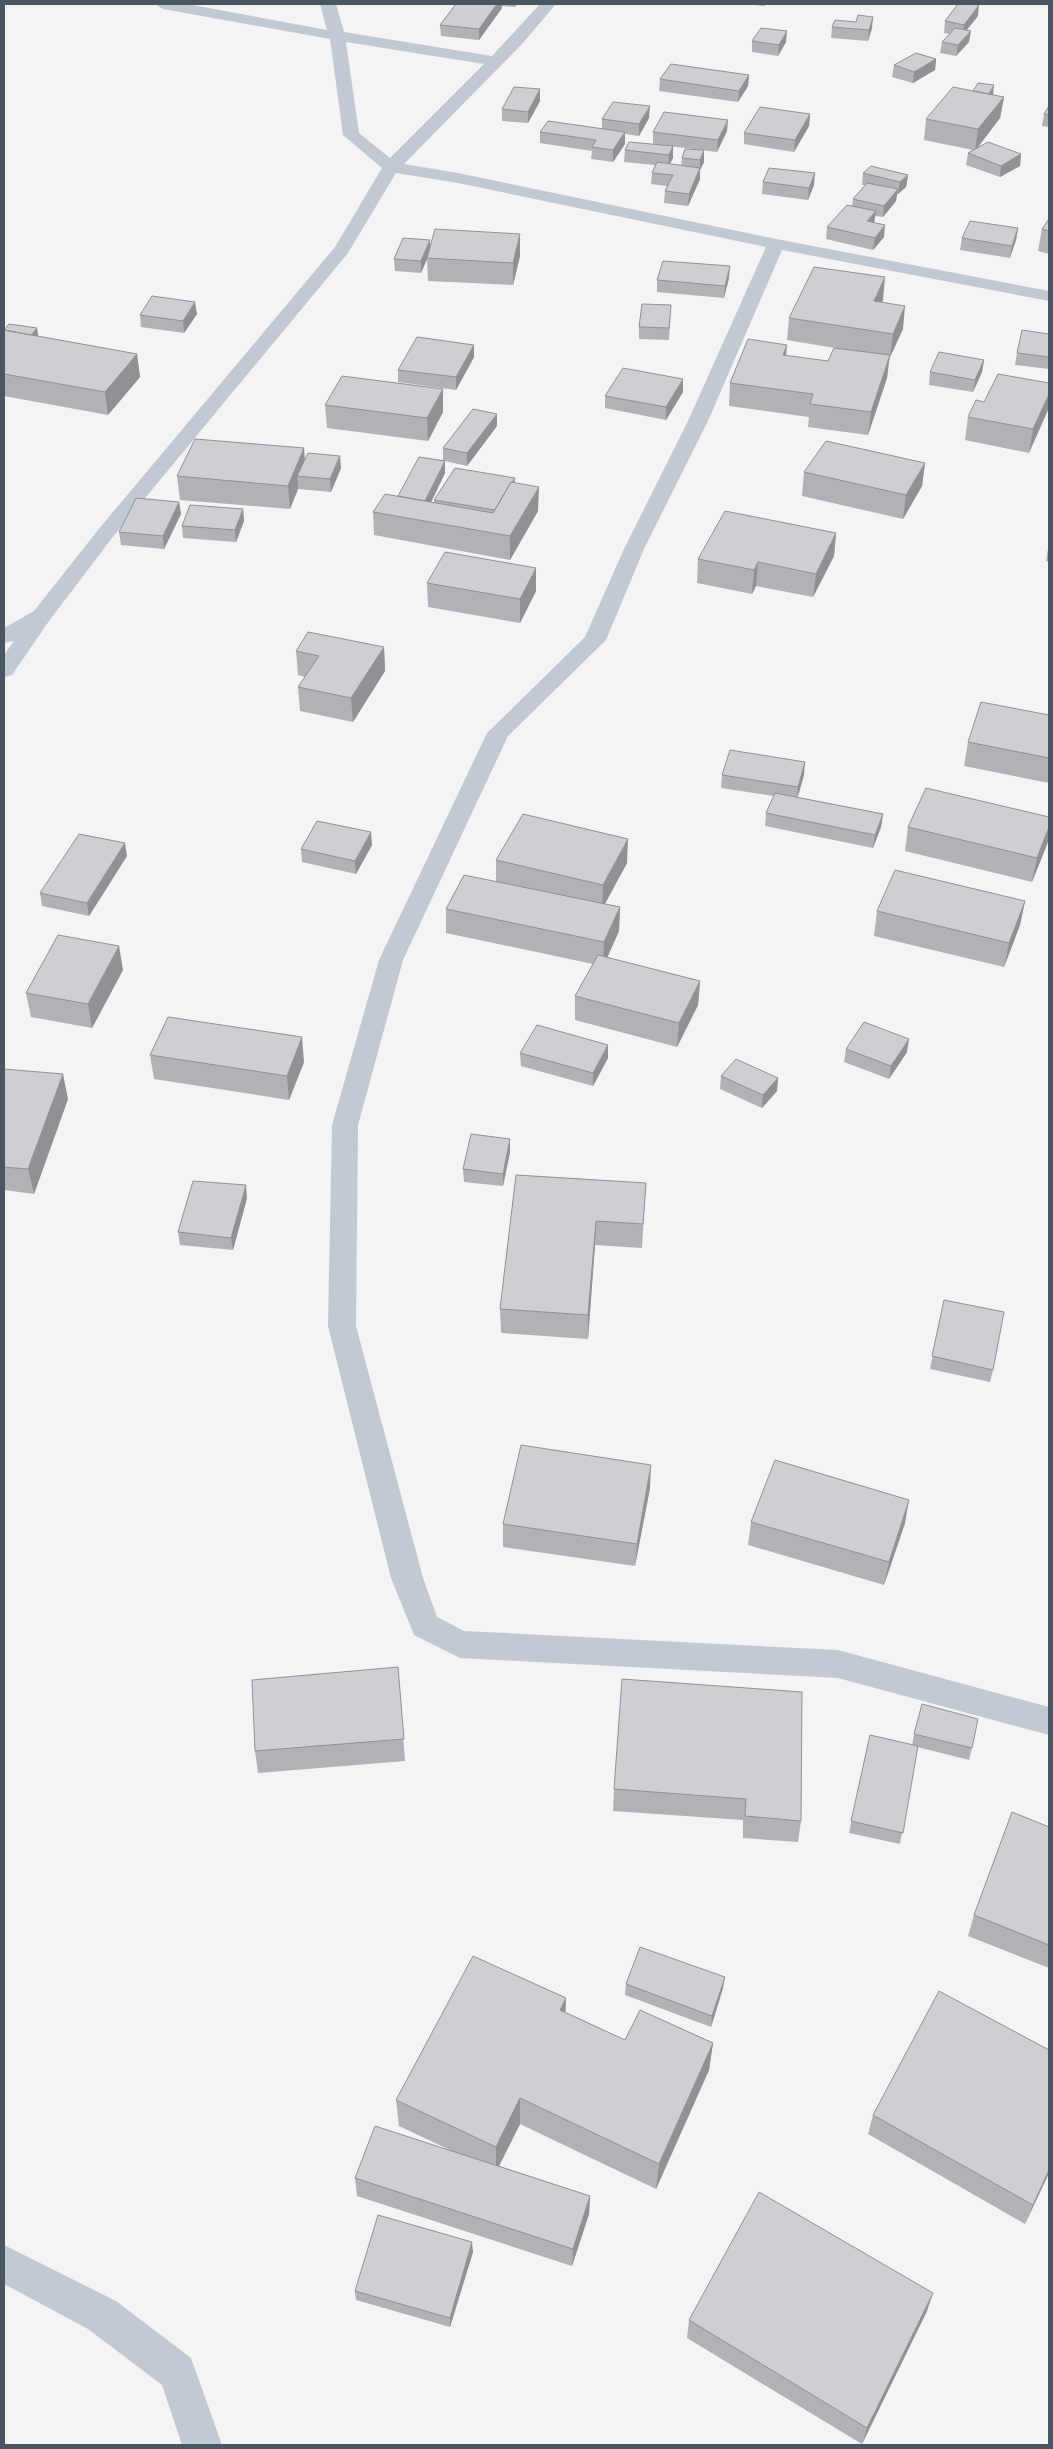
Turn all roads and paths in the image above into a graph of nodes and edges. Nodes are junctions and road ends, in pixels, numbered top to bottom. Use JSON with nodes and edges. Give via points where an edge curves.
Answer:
{"nodes":[{"id":1,"x":163,"y":4,"type":"edge"},
{"id":2,"x":328,"y":4,"type":"edge"},
{"id":3,"x":548,"y":4,"type":"edge"},
{"id":4,"x":337,"y":36,"type":"junction"},
{"id":5,"x":496,"y":61,"type":"junction"},
{"id":6,"x":391,"y":167,"type":"junction"},
{"id":7,"x":776,"y":244,"type":"junction"},
{"id":8,"x":1049,"y":296,"type":"edge"},
{"id":9,"x":42,"y":616,"type":"junction"},
{"id":10,"x":4,"y":637,"type":"edge"},
{"id":11,"x":4,"y":670,"type":"edge"},
{"id":12,"x":1049,"y":1721,"type":"edge"},
{"id":13,"x":4,"y":2264,"type":"edge"},
{"id":14,"x":202,"y":2445,"type":"edge"}],
"edges":[{"from":1,"to":4,"type":"street"},
{"from":2,"to":4,"type":"street"},
{"from":3,"to":5,"type":"street"},
{"from":4,"to":5,"type":"street"},
{"from":4,"to":6,"type":"street","via":[[351,135]]},
{"from":5,"to":6,"type":"street"},
{"from":6,"to":7,"type":"street"},
{"from":6,"to":9,"type":"street","via":[[342,249],[105,534]]},
{"from":7,"to":8,"type":"street"},
{"from":7,"to":12,"type":"street","via":[[698,421],[634,549],[595,640],[498,733],[392,960],[345,1125],[342,1326],[406,1578],[425,1626],[460,1644],[838,1664]]},
{"from":9,"to":10,"type":"street"},
{"from":9,"to":11,"type":"street"},
{"from":13,"to":14,"type":"street","via":[[102,2315],[177,2372]]}]}
